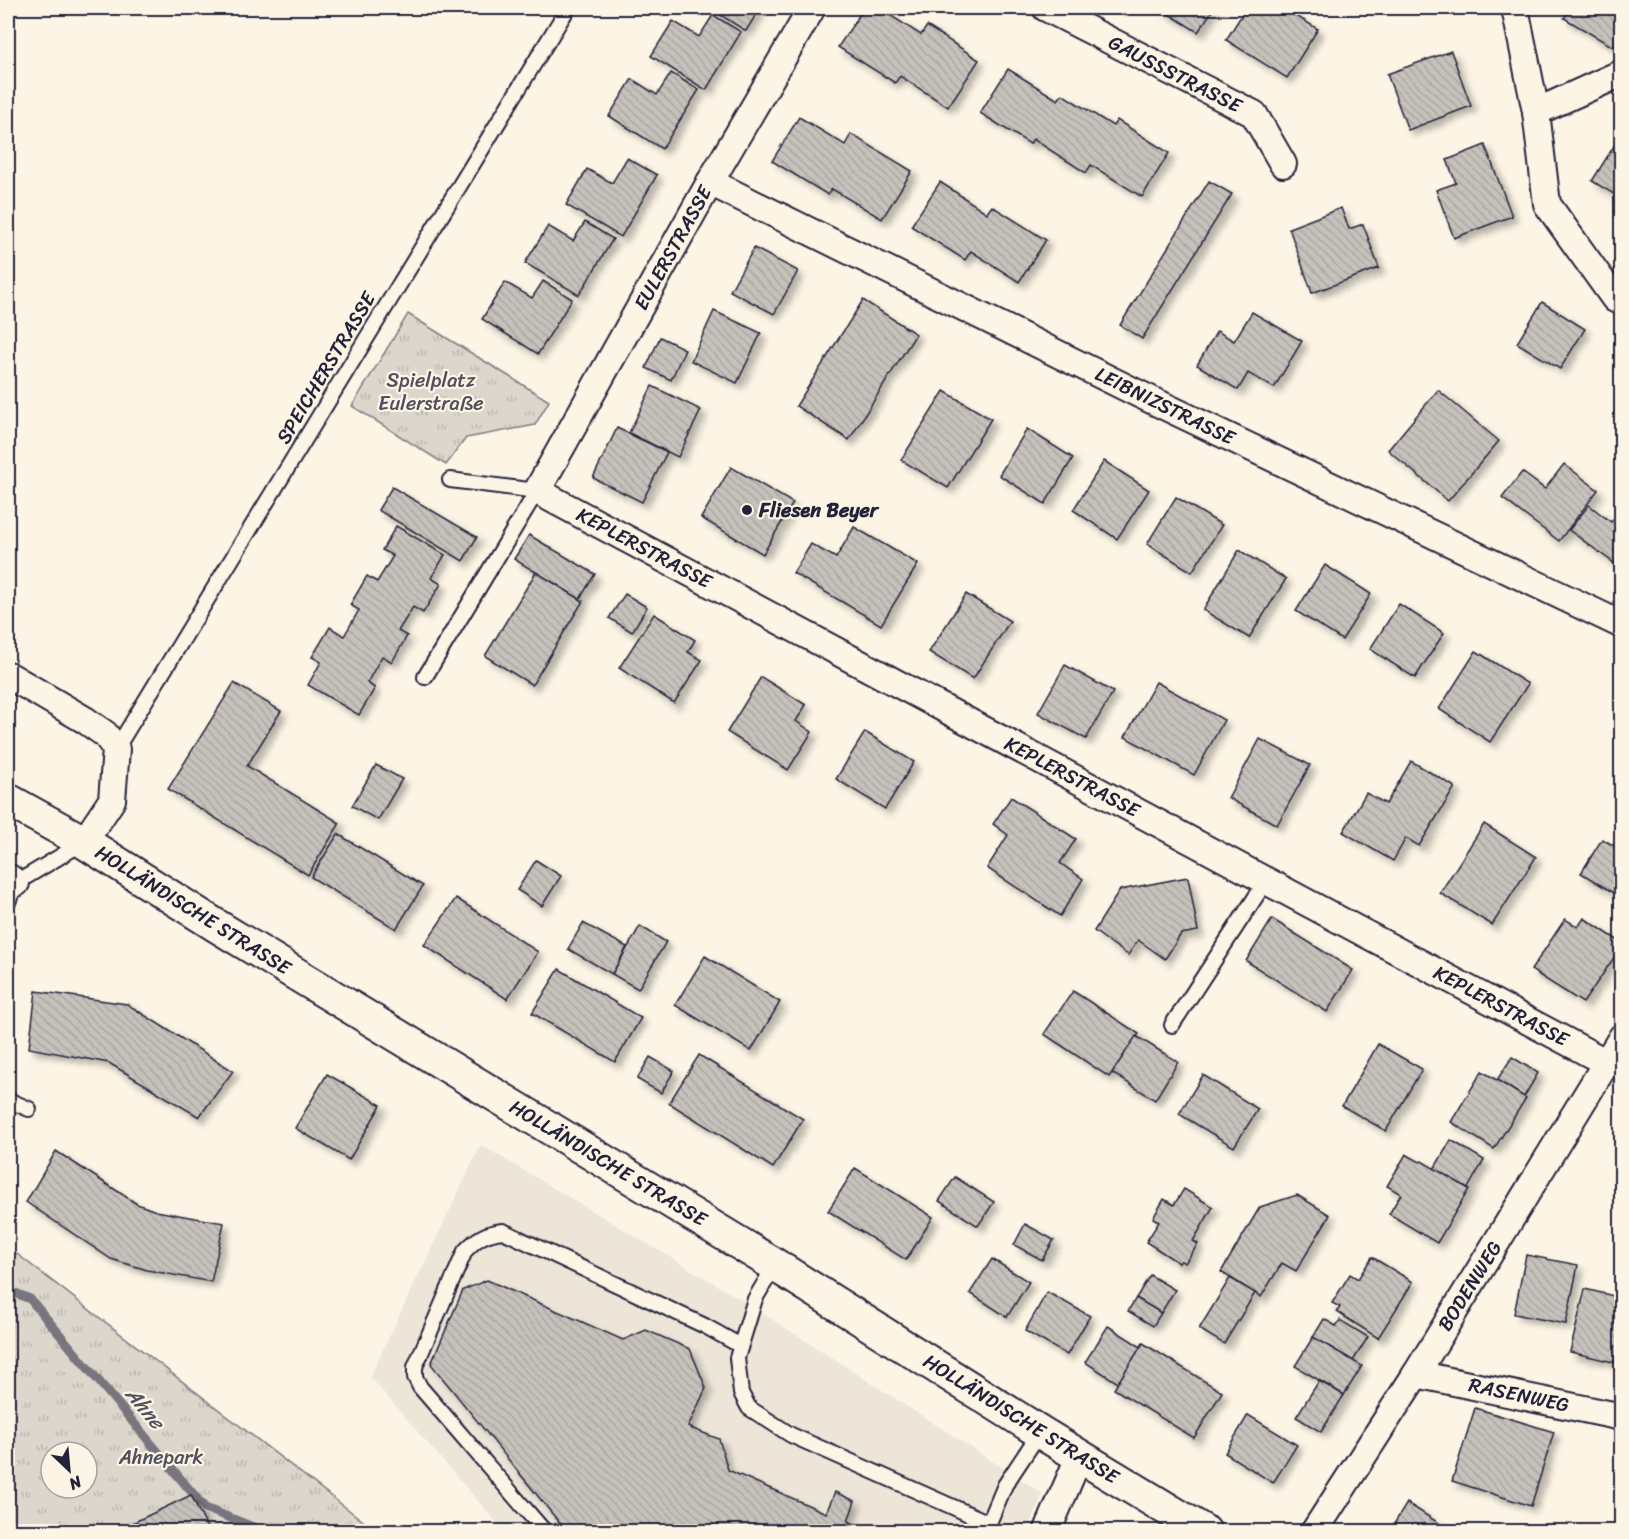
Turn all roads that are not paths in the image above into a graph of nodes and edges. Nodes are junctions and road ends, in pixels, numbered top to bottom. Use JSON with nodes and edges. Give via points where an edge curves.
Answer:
{"nodes":[{"id":1,"x":568,"y":8,"type":"edge"},
{"id":2,"x":812,"y":8,"type":"edge"},
{"id":3,"x":1046,"y":8,"type":"edge"},
{"id":4,"x":1515,"y":8,"type":"edge"},
{"id":5,"x":1622,"y":73,"type":"edge"},
{"id":6,"x":1536,"y":112,"type":"junction"},
{"id":7,"x":1282,"y":164,"type":"dead end"},
{"id":8,"x":710,"y":183,"type":"junction"},
{"id":9,"x":1622,"y":302,"type":"edge"},
{"id":10,"x":450,"y":480,"type":"dead end"},
{"id":11,"x":537,"y":491,"type":"junction"},
{"id":12,"x":1622,"y":625,"type":"edge"},
{"id":13,"x":8,"y":675,"type":"edge"},
{"id":14,"x":424,"y":676,"type":"dead end"},
{"id":15,"x":116,"y":749,"type":"junction"},
{"id":16,"x":8,"y":801,"type":"edge"},
{"id":17,"x":84,"y":842,"type":"junction"},
{"id":18,"x":1266,"y":880,"type":"junction"},
{"id":19,"x":10,"y":887,"type":"edge"},
{"id":20,"x":1172,"y":1025,"type":"dead end"},
{"id":21,"x":1622,"y":1037,"type":"edge"},
{"id":22,"x":1607,"y":1063,"type":"junction"},
{"id":23,"x":8,"y":1100,"type":"edge"},
{"id":24,"x":29,"y":1109,"type":"dead end"},
{"id":25,"x":775,"y":1264,"type":"junction"},
{"id":26,"x":739,"y":1345,"type":"junction"},
{"id":27,"x":1416,"y":1374,"type":"junction"},
{"id":28,"x":1622,"y":1417,"type":"edge"},
{"id":29,"x":1040,"y":1432,"type":"junction"},
{"id":30,"x":1080,"y":1455,"type":"junction"},
{"id":31,"x":990,"y":1527,"type":"edge"},
{"id":32,"x":545,"y":1532,"type":"edge"},
{"id":33,"x":1047,"y":1532,"type":"edge"},
{"id":34,"x":1205,"y":1532,"type":"edge"},
{"id":35,"x":1314,"y":1532,"type":"edge"}],
"edges":[{"from":1,"to":15,"type":"lane","name":"SPEICHERSTRASSE"},
{"from":2,"to":8,"type":"street","name":"EULERSTRASSE"},
{"from":3,"to":7,"type":"street","name":"GAUSSSTRASSE","via":[[1254,114]]},
{"from":4,"to":6,"type":"street"},
{"from":5,"to":6,"type":"street"},
{"from":6,"to":9,"type":"street","via":[[1547,204],[1615,299]]},
{"from":8,"to":11,"type":"street","name":"EULERSTRASSE"},
{"from":8,"to":12,"type":"street","name":"LEIBNIZSTRASSE"},
{"from":10,"to":11,"type":"lane"},
{"from":11,"to":14,"type":"lane"},
{"from":11,"to":18,"type":"street","name":"KEPLERSTRASSE"},
{"from":13,"to":15,"type":"street","via":[[85,720],[105,734]]},
{"from":15,"to":17,"type":"street","via":[[112,800]]},
{"from":16,"to":17,"type":"street","name":"HOLLÄNDISCHE STRASSE"},
{"from":17,"to":19,"type":"lane"},
{"from":17,"to":25,"type":"street","name":"HOLLÄNDISCHE STRASSE"},
{"from":18,"to":20,"type":"lane"},
{"from":18,"to":22,"type":"street","name":"KEPLERSTRASSE"},
{"from":21,"to":22,"type":"street","name":"BODENWEG"},
{"from":22,"to":27,"type":"street","name":"BODENWEG"},
{"from":23,"to":24,"type":"lane"},
{"from":25,"to":26,"type":"lane","via":[[755,1299]]},
{"from":25,"to":29,"type":"street","name":"HOLLÄNDISCHE STRASSE"},
{"from":26,"to":31,"type":"lane","via":[[741,1394],[749,1408],[791,1435]]},
{"from":26,"to":32,"type":"lane","via":[[503,1232],[475,1240],[465,1251],[414,1367],[416,1377],[420,1387]]},
{"from":27,"to":28,"type":"street","name":"RASENWEG"},
{"from":27,"to":35,"type":"street","name":"BODENWEG"},
{"from":29,"to":30,"type":"street","name":"HOLLÄNDISCHE STRASSE"},
{"from":29,"to":31,"type":"lane","via":[[1005,1485]]},
{"from":30,"to":33,"type":"street"},
{"from":30,"to":34,"type":"street","name":"HOLLÄNDISCHE STRASSE"}]}
